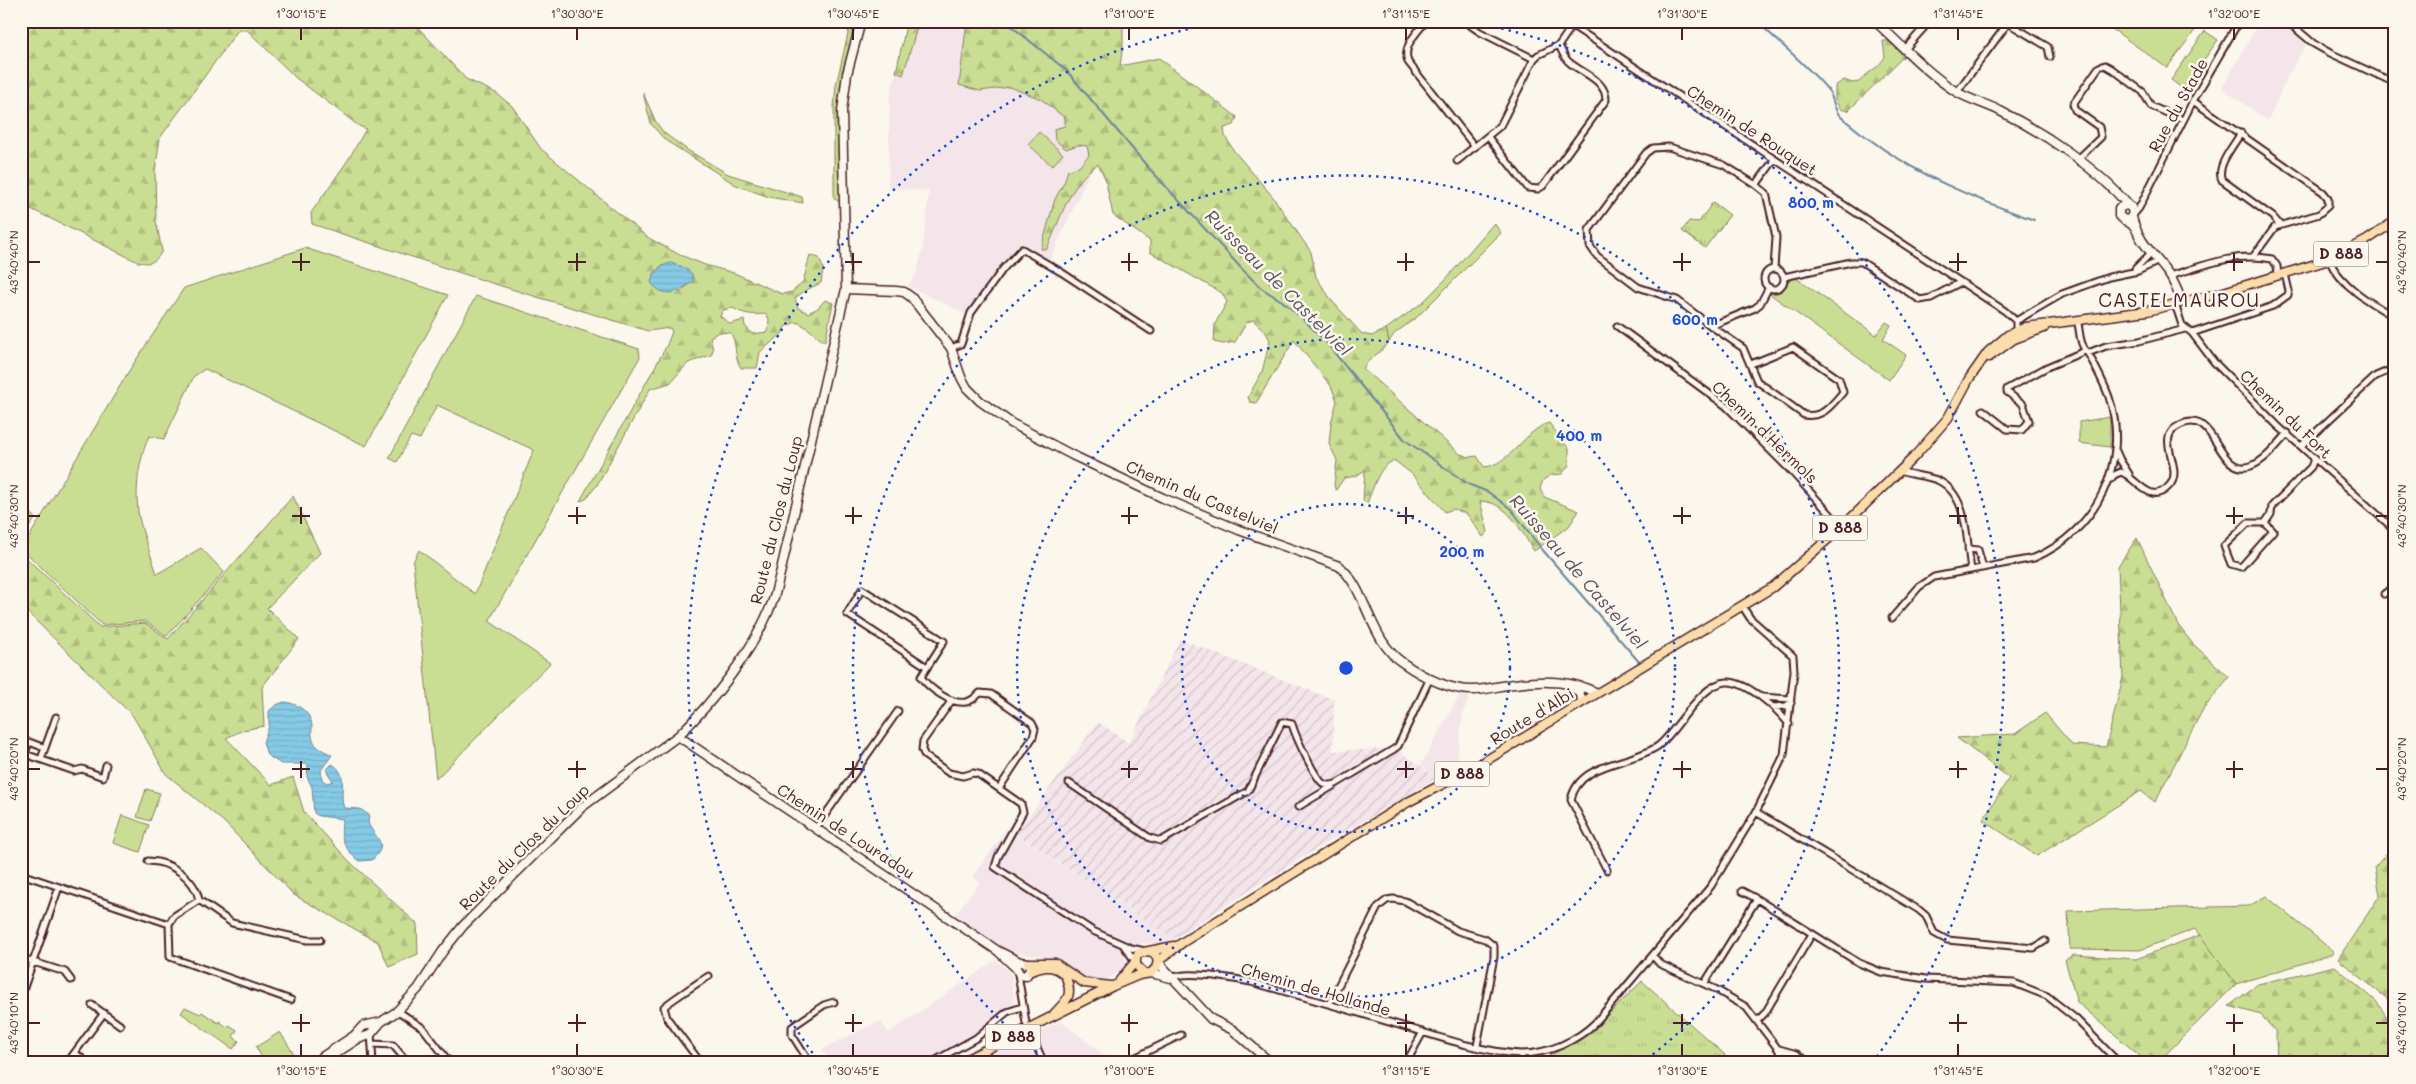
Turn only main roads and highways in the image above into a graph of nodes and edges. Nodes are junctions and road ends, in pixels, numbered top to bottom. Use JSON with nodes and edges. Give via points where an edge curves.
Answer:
{"nodes":[{"id":1,"x":2395,"y":221,"type":"edge"},
{"id":2,"x":1182,"y":942,"type":"junction"},
{"id":3,"x":1147,"y":951,"type":"junction"},
{"id":4,"x":1135,"y":962,"type":"junction"},
{"id":5,"x":1158,"y":962,"type":"junction"},
{"id":6,"x":1147,"y":973,"type":"junction"},
{"id":7,"x":1113,"y":986,"type":"junction"},
{"id":8,"x":1050,"y":1019,"type":"junction"},
{"id":9,"x":959,"y":1063,"type":"edge"}],
"edges":[{"from":1,"to":2,"type":"main road","name":"Route d'Albi","number":"D 888","via":[[2328,260],[2282,275],[2148,311],[2021,326],[1988,352],[1968,379],[1948,418],[1908,463],[1786,577],[1743,607],[1472,769],[1408,802]]},
{"from":2,"to":3,"type":"main road","name":"Route d'Albi","number":"D 888"},
{"from":2,"to":5,"type":"main road","name":"Route d'Albi","number":"D 888"},
{"from":3,"to":4,"type":"main road","via":[[1139,953]]},
{"from":3,"to":5,"type":"main road","via":[[1155,954]]},
{"from":4,"to":6,"type":"main road","via":[[1137,968]]},
{"from":4,"to":7,"type":"main road","number":"D 888"},
{"from":5,"to":6,"type":"main road","via":[[1156,968]]},
{"from":6,"to":7,"type":"main road","number":"D 888"},
{"from":7,"to":8,"type":"main road","number":"D 888"},
{"from":7,"to":8,"type":"main road","via":[[1084,984],[1055,963],[1023,969],[1051,966],[1066,978],[1068,998]]},
{"from":8,"to":9,"type":"main road","number":"D 888"}]}
